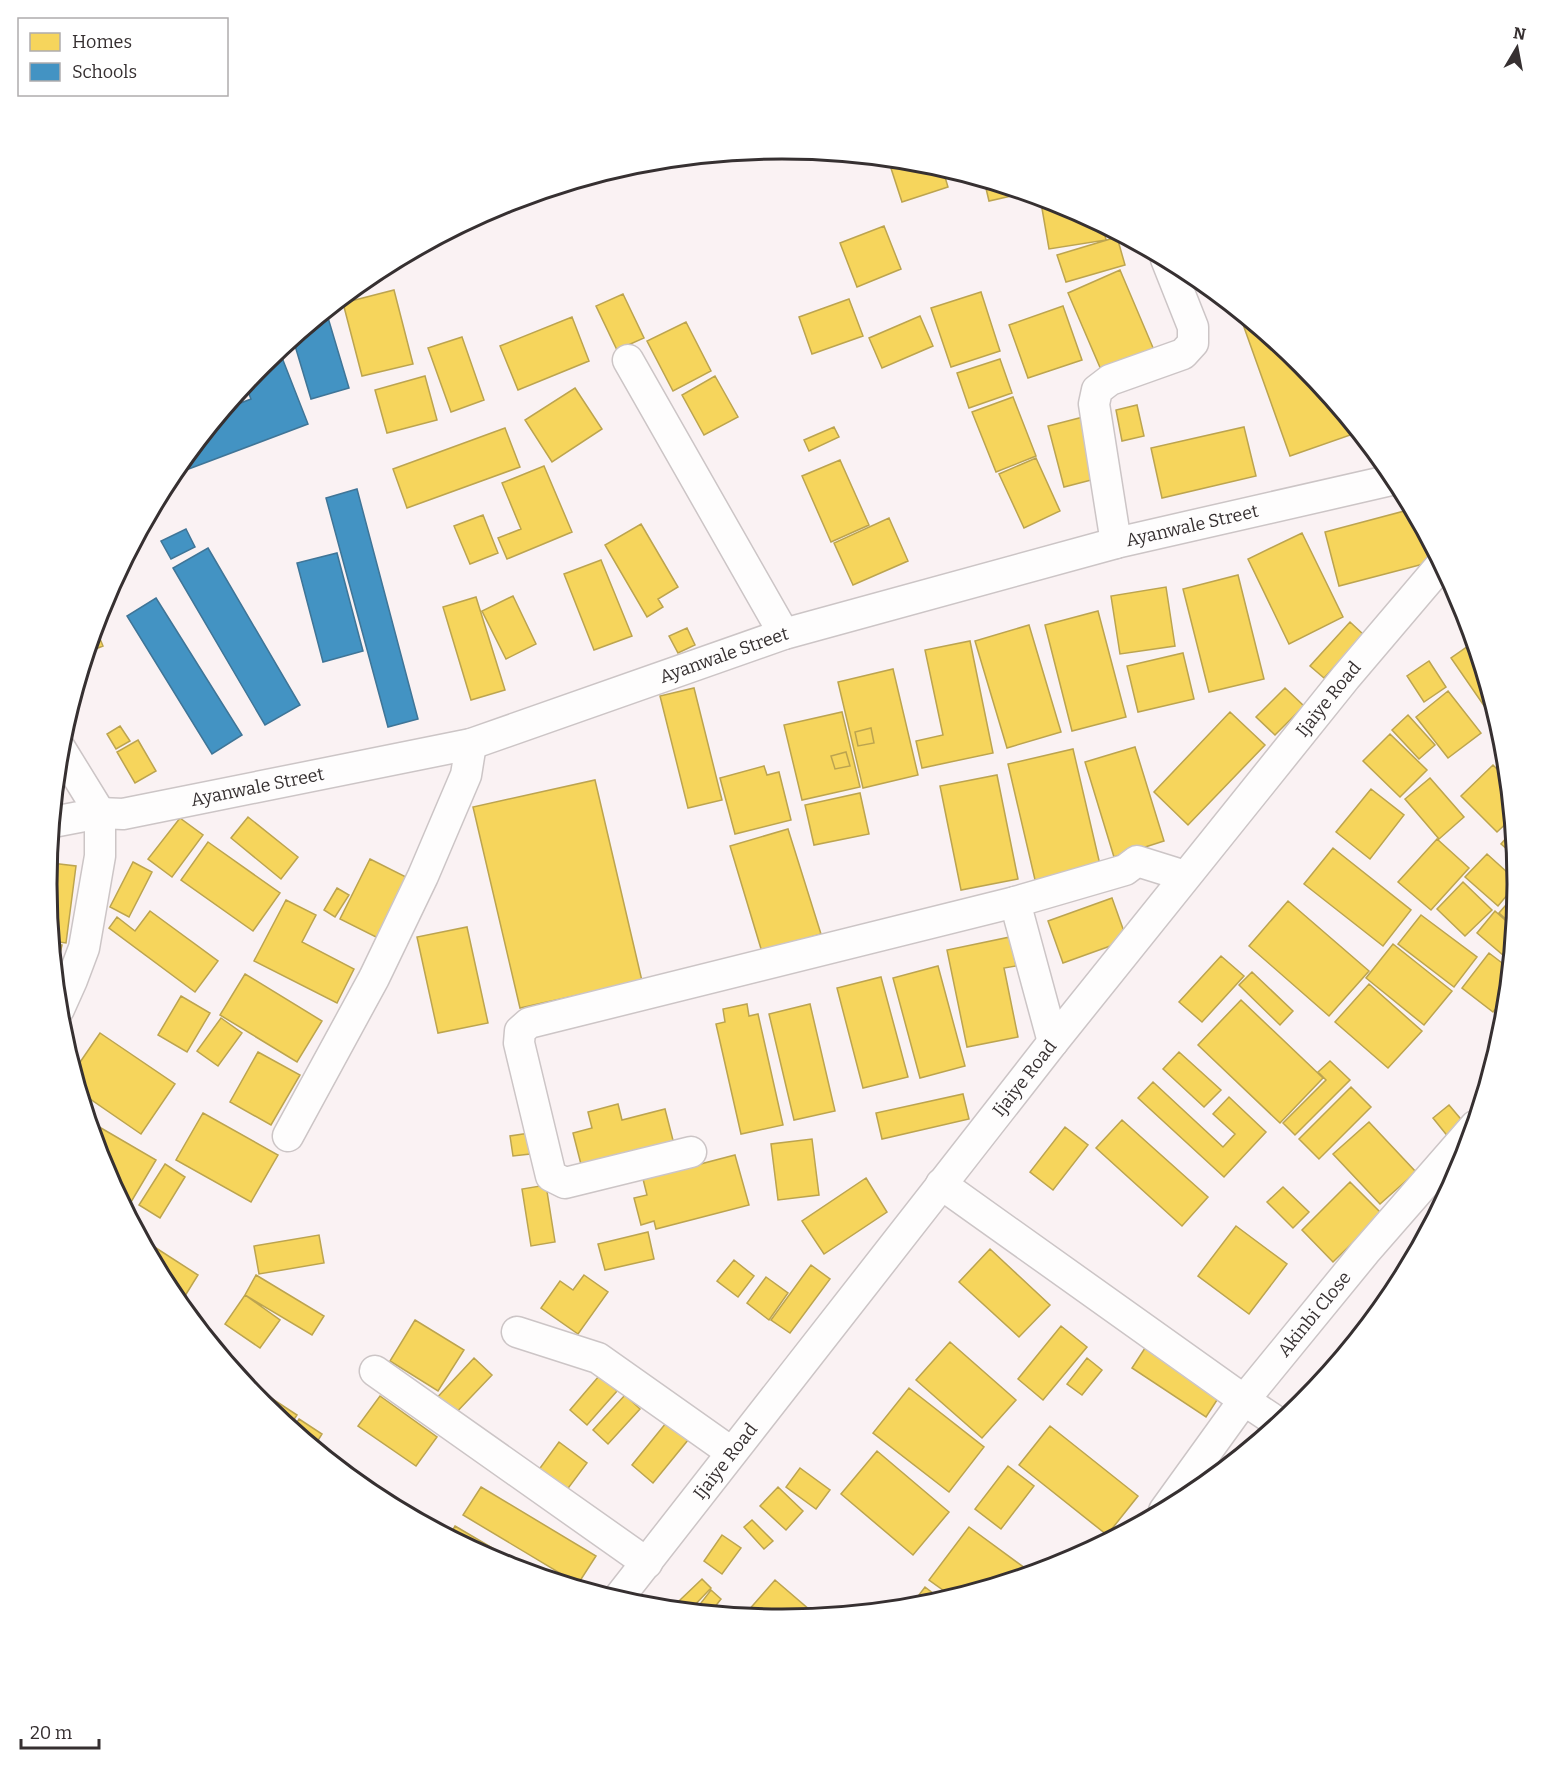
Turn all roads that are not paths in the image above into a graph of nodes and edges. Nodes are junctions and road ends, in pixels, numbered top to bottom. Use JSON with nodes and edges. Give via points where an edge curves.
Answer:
{"nodes":[{"id":1,"x":1171,"y":272,"type":"edge"},
{"id":2,"x":628,"y":360,"type":"dead end"},
{"id":3,"x":1386,"y":480,"type":"edge"},
{"id":4,"x":1116,"y":543,"type":"junction"},
{"id":5,"x":1436,"y":571,"type":"edge"},
{"id":6,"x":784,"y":634,"type":"junction"},
{"id":7,"x":471,"y":744,"type":"junction"},
{"id":8,"x":68,"y":761,"type":"edge"},
{"id":9,"x":100,"y":813,"type":"junction"},
{"id":10,"x":60,"y":821,"type":"edge"},
{"id":11,"x":1185,"y":876,"type":"junction"},
{"id":12,"x":1015,"y":902,"type":"junction"},
{"id":13,"x":66,"y":994,"type":"edge"},
{"id":14,"x":1053,"y":1042,"type":"junction"},
{"id":15,"x":288,"y":1136,"type":"dead end"},
{"id":16,"x":1460,"y":1143,"type":"edge"},
{"id":17,"x":691,"y":1152,"type":"dead end"},
{"id":18,"x":941,"y":1184,"type":"junction"},
{"id":19,"x":517,"y":1332,"type":"dead end"},
{"id":20,"x":375,"y":1371,"type":"dead end"},
{"id":21,"x":1244,"y":1400,"type":"junction"},
{"id":22,"x":1273,"y":1419,"type":"edge"},
{"id":23,"x":731,"y":1452,"type":"junction"},
{"id":24,"x":1176,"y":1494,"type":"edge"},
{"id":25,"x":647,"y":1563,"type":"junction"},
{"id":26,"x":623,"y":1592,"type":"edge"}],
"edges":[{"from":1,"to":4,"type":"street","via":[[1194,327],[1193,343],[1183,354],[1110,380],[1097,390],[1095,404]]},
{"from":2,"to":6,"type":"street"},
{"from":3,"to":4,"type":"street","name":"Ayanwale Street"},
{"from":4,"to":6,"type":"street","name":"Ayanwale Street"},
{"from":5,"to":11,"type":"street","name":"Ijaiye Road"},
{"from":6,"to":7,"type":"street","name":"Ayanwale Street"},
{"from":7,"to":9,"type":"street","name":"Ayanwale Street","via":[[123,814]]},
{"from":7,"to":15,"type":"street","via":[[466,775],[423,876],[374,978]]},
{"from":8,"to":9,"type":"street"},
{"from":9,"to":10,"type":"street","name":"Ayanwale Street"},
{"from":9,"to":13,"type":"street","via":[[100,856],[84,948]]},
{"from":11,"to":12,"type":"street","via":[[1137,861],[1125,870]]},
{"from":11,"to":14,"type":"street","name":"Ijaiye Road"},
{"from":12,"to":14,"type":"street"},
{"from":12,"to":17,"type":"street","via":[[529,1023],[520,1031],[519,1043],[551,1176],[566,1183]]},
{"from":14,"to":18,"type":"street","name":"Ijaiye Road"},
{"from":16,"to":21,"type":"street","name":"Akinbi Close"},
{"from":18,"to":21,"type":"street"},
{"from":18,"to":23,"type":"street","name":"Ijaiye Road"},
{"from":19,"to":23,"type":"street","via":[[598,1358]]},
{"from":20,"to":25,"type":"street"},
{"from":21,"to":22,"type":"street"},
{"from":21,"to":24,"type":"street","name":"Akinbi Close"},
{"from":23,"to":25,"type":"street","name":"Ijaiye Road"},
{"from":25,"to":26,"type":"street","name":"Ijaiye Road"}]}
